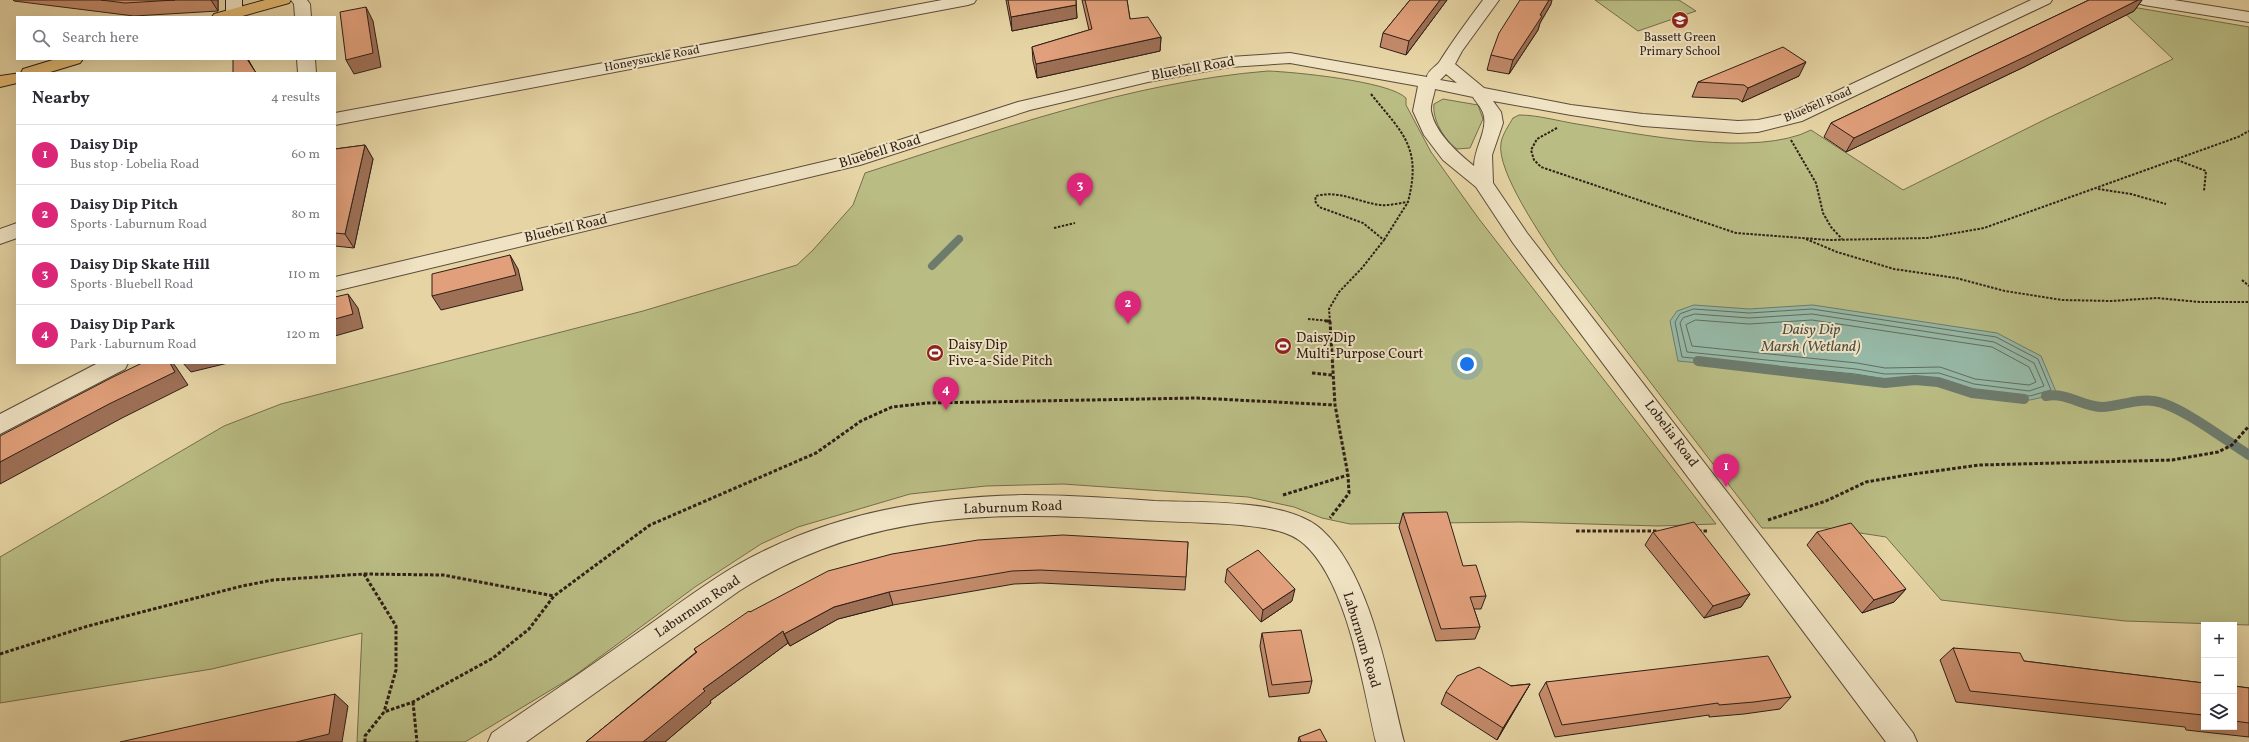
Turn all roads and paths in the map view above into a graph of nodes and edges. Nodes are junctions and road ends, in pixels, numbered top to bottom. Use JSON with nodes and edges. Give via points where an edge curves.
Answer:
{"nodes":[{"id":1,"x":283,"y":0,"type":"edge"},
{"id":2,"x":299,"y":0,"type":"edge"},
{"id":3,"x":968,"y":0,"type":"edge"},
{"id":4,"x":1492,"y":0,"type":"edge"},
{"id":5,"x":2044,"y":0,"type":"edge"},
{"id":6,"x":2144,"y":0,"type":"edge"},
{"id":7,"x":229,"y":10,"type":"edge"},
{"id":8,"x":303,"y":16,"type":"edge"},
{"id":9,"x":2249,"y":17,"type":"edge"},
{"id":10,"x":71,"y":60,"type":"edge"},
{"id":11,"x":306,"y":60,"type":"edge"},
{"id":12,"x":1446,"y":66,"type":"junction"},
{"id":13,"x":1354,"y":69,"type":"junction"},
{"id":14,"x":32,"y":72,"type":"edge"},
{"id":15,"x":307,"y":72,"type":"edge"},
{"id":16,"x":16,"y":77,"type":"edge"},
{"id":17,"x":0,"y":82,"type":"edge"},
{"id":18,"x":1427,"y":83,"type":"junction"},
{"id":19,"x":1479,"y":93,"type":"junction"},
{"id":20,"x":1571,"y":110,"type":"junction"},
{"id":21,"x":336,"y":119,"type":"edge"},
{"id":22,"x":2249,"y":131,"type":"edge"},
{"id":23,"x":1796,"y":147,"type":"dead end"},
{"id":24,"x":2176,"y":160,"type":"junction"},
{"id":25,"x":1483,"y":184,"type":"junction"},
{"id":26,"x":2097,"y":189,"type":"junction"},
{"id":27,"x":2204,"y":191,"type":"dead end"},
{"id":28,"x":1408,"y":202,"type":"junction"},
{"id":29,"x":2166,"y":204,"type":"dead end"},
{"id":30,"x":1074,"y":223,"type":"dead end"},
{"id":31,"x":1054,"y":228,"type":"dead end"},
{"id":32,"x":16,"y":230,"type":"edge"},
{"id":33,"x":0,"y":237,"type":"edge"},
{"id":34,"x":1804,"y":239,"type":"junction"},
{"id":35,"x":1842,"y":239,"type":"junction"},
{"id":36,"x":1384,"y":240,"type":"junction"},
{"id":37,"x":2242,"y":280,"type":"dead end"},
{"id":38,"x":336,"y":284,"type":"edge"},
{"id":39,"x":2249,"y":286,"type":"edge"},
{"id":40,"x":2249,"y":302,"type":"edge"},
{"id":41,"x":1308,"y":319,"type":"dead end"},
{"id":42,"x":1330,"y":321,"type":"junction"},
{"id":43,"x":115,"y":364,"type":"edge"},
{"id":44,"x":1312,"y":373,"type":"dead end"},
{"id":45,"x":1332,"y":375,"type":"junction"},
{"id":46,"x":1335,"y":405,"type":"junction"},
{"id":47,"x":0,"y":425,"type":"edge"},
{"id":48,"x":2249,"y":426,"type":"edge"},
{"id":49,"x":1348,"y":476,"type":"junction"},
{"id":50,"x":1338,"y":510,"type":"dead end"},
{"id":51,"x":1249,"y":516,"type":"junction"},
{"id":52,"x":1576,"y":531,"type":"dead end"},
{"id":53,"x":1667,"y":531,"type":"edge"},
{"id":54,"x":1690,"y":531,"type":"edge"},
{"id":55,"x":1744,"y":531,"type":"junction"},
{"id":56,"x":364,"y":574,"type":"junction"},
{"id":57,"x":554,"y":596,"type":"junction"},
{"id":58,"x":0,"y":654,"type":"edge"},
{"id":59,"x":413,"y":702,"type":"junction"},
{"id":60,"x":384,"y":712,"type":"junction"},
{"id":61,"x":365,"y":742,"type":"edge"},
{"id":62,"x":417,"y":742,"type":"edge"},
{"id":63,"x":502,"y":742,"type":"edge"},
{"id":64,"x":1390,"y":742,"type":"edge"},
{"id":65,"x":1903,"y":742,"type":"edge"}],
"edges":[{"from":1,"to":7,"type":"main road"},
{"from":2,"to":8,"type":"street"},
{"from":3,"to":21,"type":"street","name":"Honeysuckle Road"},
{"from":4,"to":12,"type":"street","via":[[1454,50]]},
{"from":5,"to":20,"type":"street","name":"Bluebell Road","via":[[1796,117],[1776,123],[1738,127],[1698,125]]},
{"from":6,"to":9,"type":"street"},
{"from":10,"to":14,"type":"main road"},
{"from":11,"to":15,"type":"street"},
{"from":12,"to":18,"type":"street"},
{"from":12,"to":19,"type":"street"},
{"from":13,"to":18,"type":"street","name":"Bluebell Road"},
{"from":13,"to":28,"type":"path","via":[[1405,137],[1413,154],[1414,175]]},
{"from":13,"to":38,"type":"street","name":"Bluebell Road","via":[[1308,60],[1268,58],[1217,64],[1148,77],[1024,106],[860,159]]},
{"from":16,"to":17,"type":"main road"},
{"from":18,"to":19,"type":"street","name":"Bluebell Road"},
{"from":18,"to":25,"type":"street","name":"Lobelia Road","via":[[1422,112],[1433,135],[1450,156]]},
{"from":19,"to":20,"type":"street","name":"Bluebell Road"},
{"from":19,"to":25,"type":"street","via":[[1492,112],[1494,123],[1483,154]]},
{"from":20,"to":34,"type":"path","via":[[1563,125],[1537,139],[1531,150],[1534,160],[1540,167],[1736,233]]},
{"from":22,"to":24,"type":"path"},
{"from":23,"to":35,"type":"path","via":[[1816,183],[1823,213]]},
{"from":24,"to":26,"type":"path"},
{"from":24,"to":27,"type":"path","via":[[2206,171]]},
{"from":25,"to":55,"type":"street","name":"Lobelia Road","via":[[1520,238]]},
{"from":26,"to":29,"type":"path","via":[[2131,194]]},
{"from":26,"to":35,"type":"path","via":[[1984,228],[1927,238]]},
{"from":28,"to":36,"type":"path"},
{"from":28,"to":36,"type":"path","via":[[1380,205],[1339,194],[1324,193],[1316,196],[1315,201],[1319,207],[1365,223]]},
{"from":30,"to":31,"type":"path"},
{"from":32,"to":33,"type":"street"},
{"from":34,"to":35,"type":"path"},
{"from":34,"to":40,"type":"path","via":[[1894,269],[1956,278],[2062,300],[2111,301],[2157,298],[2200,302]]},
{"from":36,"to":42,"type":"path","via":[[1339,292],[1329,309]]},
{"from":37,"to":39,"type":"path"},
{"from":41,"to":42,"type":"path"},
{"from":42,"to":45,"type":"path"},
{"from":43,"to":47,"type":"street"},
{"from":44,"to":45,"type":"path"},
{"from":45,"to":46,"type":"path"},
{"from":46,"to":49,"type":"path"},
{"from":46,"to":57,"type":"path","via":[[1197,398],[928,403],[892,407],[861,421],[816,453],[650,525]]},
{"from":48,"to":55,"type":"path","via":[[2239,440],[2226,450],[2172,460],[1980,465],[1866,482],[1826,501],[1772,518]]},
{"from":49,"to":50,"type":"path","via":[[1348,493]]},
{"from":49,"to":51,"type":"path","via":[[1271,499]]},
{"from":51,"to":63,"type":"street","name":"Laburnum Road","via":[[1052,505],[979,506],[902,517],[831,535],[777,557],[713,594]]},
{"from":51,"to":64,"type":"street","name":"Laburnum Road","via":[[1290,525],[1313,536],[1338,568],[1356,612]]},
{"from":52,"to":53,"type":"path"},
{"from":54,"to":55,"type":"path"},
{"from":55,"to":65,"type":"street","name":"Lobelia Road"},
{"from":56,"to":57,"type":"path","via":[[443,575]]},
{"from":56,"to":58,"type":"path","via":[[273,580],[242,586],[88,626]]},
{"from":56,"to":60,"type":"path","via":[[396,626],[396,670]]},
{"from":57,"to":59,"type":"path","via":[[529,629],[493,658]]},
{"from":59,"to":60,"type":"path"},
{"from":59,"to":62,"type":"path"},
{"from":60,"to":61,"type":"path","via":[[365,736]]}]}
